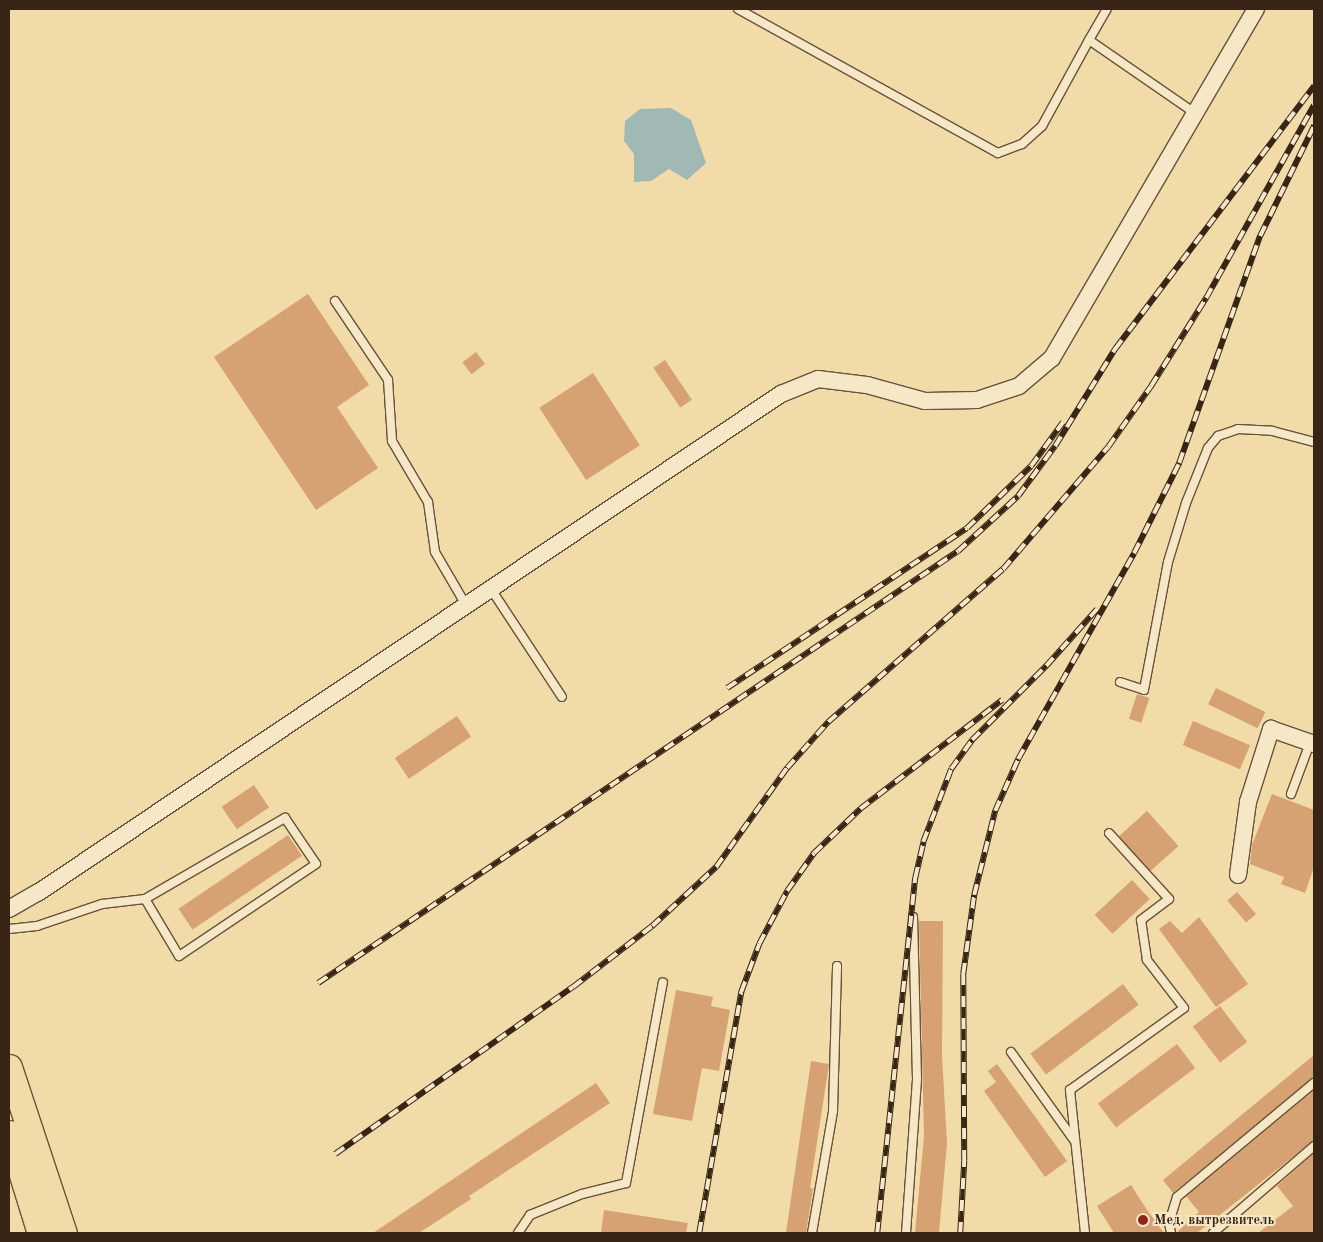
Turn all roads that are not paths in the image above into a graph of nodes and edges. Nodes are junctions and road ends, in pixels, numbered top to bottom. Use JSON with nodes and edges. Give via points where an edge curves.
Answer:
{"nodes":[{"id":1,"x":738,"y":9,"type":"edge"},
{"id":2,"x":1107,"y":9,"type":"edge"},
{"id":3,"x":1256,"y":9,"type":"edge"},
{"id":4,"x":1089,"y":40,"type":"junction"},
{"id":5,"x":1195,"y":113,"type":"junction"},
{"id":6,"x":335,"y":301,"type":"dead end"},
{"id":7,"x":1314,"y":442,"type":"edge"},
{"id":8,"x":491,"y":588,"type":"junction"},
{"id":9,"x":466,"y":605,"type":"junction"},
{"id":10,"x":1120,"y":682,"type":"dead end"},
{"id":11,"x":562,"y":697,"type":"dead end"},
{"id":12,"x":1312,"y":744,"type":"edge"},
{"id":13,"x":1291,"y":794,"type":"dead end"},
{"id":14,"x":1109,"y":833,"type":"dead end"},
{"id":15,"x":1238,"y":875,"type":"dead end"},
{"id":16,"x":145,"y":899,"type":"junction"},
{"id":17,"x":9,"y":909,"type":"edge"},
{"id":18,"x":913,"y":917,"type":"dead end"},
{"id":19,"x":9,"y":929,"type":"edge"},
{"id":20,"x":837,"y":966,"type":"dead end"},
{"id":21,"x":663,"y":982,"type":"dead end"},
{"id":22,"x":1012,"y":1052,"type":"dead end"},
{"id":23,"x":9,"y":1067,"type":"edge"},
{"id":24,"x":1314,"y":1083,"type":"edge"},
{"id":25,"x":9,"y":1133,"type":"edge"},
{"id":26,"x":1075,"y":1141,"type":"junction"},
{"id":27,"x":1314,"y":1146,"type":"edge"},
{"id":28,"x":40,"y":1233,"type":"edge"},
{"id":29,"x":64,"y":1233,"type":"edge"},
{"id":30,"x":518,"y":1233,"type":"edge"},
{"id":31,"x":812,"y":1233,"type":"edge"},
{"id":32,"x":906,"y":1233,"type":"edge"},
{"id":33,"x":1085,"y":1233,"type":"edge"},
{"id":34,"x":1171,"y":1233,"type":"edge"},
{"id":35,"x":1213,"y":1233,"type":"edge"}],
"edges":[{"from":1,"to":4,"type":"lane","via":[[998,153],[1022,144],[1042,126]]},
{"from":2,"to":4,"type":"lane"},
{"from":3,"to":5,"type":"street"},
{"from":4,"to":5,"type":"lane"},
{"from":5,"to":8,"type":"street","via":[[1052,358],[1019,386],[977,400],[925,401],[868,385],[818,380],[781,394]]},
{"from":6,"to":9,"type":"lane","via":[[388,380],[392,441],[428,502],[435,552]]},
{"from":7,"to":10,"type":"lane","via":[[1272,432],[1238,429],[1218,436],[1208,448],[1186,503],[1168,562],[1144,690]]},
{"from":8,"to":9,"type":"street"},
{"from":8,"to":11,"type":"lane"},
{"from":9,"to":17,"type":"street"},
{"from":12,"to":13,"type":"lane"},
{"from":12,"to":15,"type":"street","via":[[1271,729],[1248,802]]},
{"from":14,"to":26,"type":"lane","via":[[1168,899],[1141,920],[1147,960],[1184,1008],[1070,1090]]},
{"from":16,"to":16,"type":"lane","via":[[285,818],[316,864],[179,956]]},
{"from":16,"to":19,"type":"lane","via":[[102,904],[37,926]]},
{"from":18,"to":32,"type":"lane","via":[[917,1078]]},
{"from":20,"to":31,"type":"lane","via":[[833,1111]]},
{"from":21,"to":30,"type":"lane","via":[[626,1183],[582,1194],[530,1215]]},
{"from":22,"to":26,"type":"lane"},
{"from":23,"to":29,"type":"main road"},
{"from":24,"to":34,"type":"lane","via":[[1177,1198],[1169,1223]]},
{"from":25,"to":28,"type":"main road"},
{"from":26,"to":33,"type":"lane"},
{"from":27,"to":35,"type":"lane"}]}
